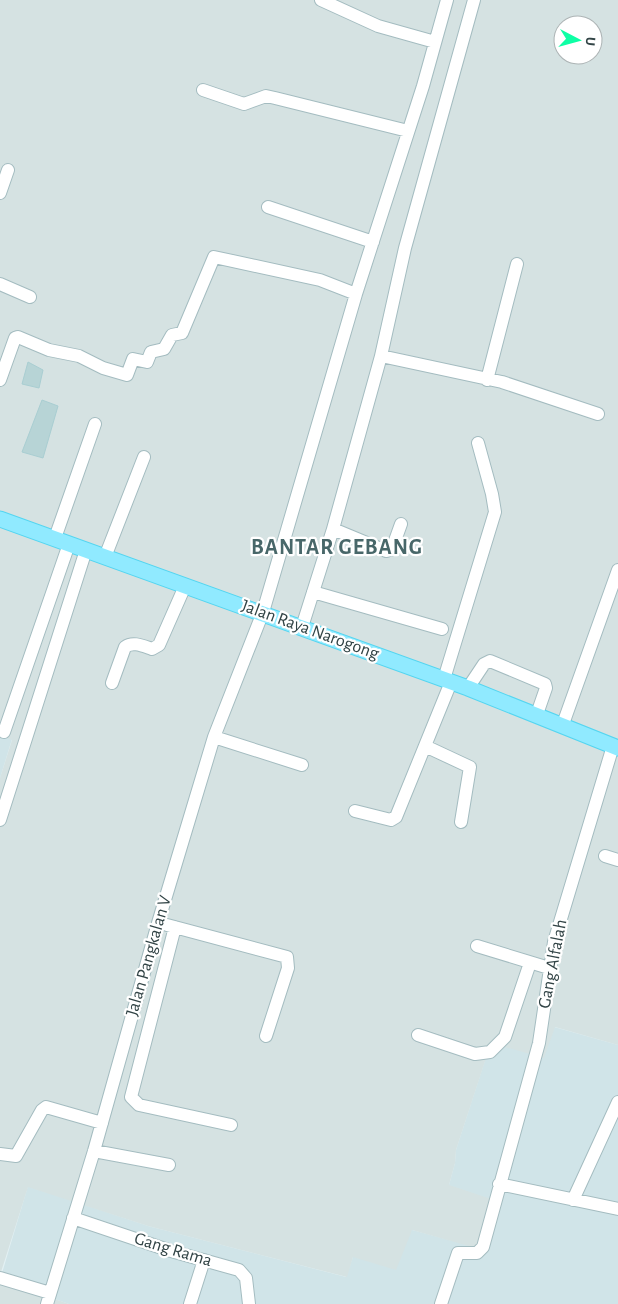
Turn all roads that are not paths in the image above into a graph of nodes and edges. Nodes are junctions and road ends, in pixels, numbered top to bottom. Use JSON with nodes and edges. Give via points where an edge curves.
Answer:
{"nodes":[{"id":1,"x":321,"y":0,"type":"edge"},
{"id":2,"x":446,"y":0,"type":"edge"},
{"id":3,"x":474,"y":0,"type":"edge"},
{"id":4,"x":435,"y":42,"type":"junction"},
{"id":5,"x":203,"y":90,"type":"dead end"},
{"id":6,"x":408,"y":131,"type":"junction"},
{"id":7,"x":8,"y":170,"type":"dead end"},
{"id":8,"x":0,"y":193,"type":"edge"},
{"id":9,"x":268,"y":207,"type":"dead end"},
{"id":10,"x":373,"y":242,"type":"junction"},
{"id":11,"x":516,"y":264,"type":"dead end"},
{"id":12,"x":0,"y":284,"type":"edge"},
{"id":13,"x":356,"y":294,"type":"junction"},
{"id":14,"x":30,"y":297,"type":"dead end"},
{"id":15,"x":381,"y":356,"type":"junction"},
{"id":16,"x":0,"y":380,"type":"edge"},
{"id":17,"x":487,"y":380,"type":"junction"},
{"id":18,"x":598,"y":414,"type":"dead end"},
{"id":19,"x":96,"y":424,"type":"dead end"},
{"id":20,"x":478,"y":443,"type":"dead end"},
{"id":21,"x":144,"y":457,"type":"dead end"},
{"id":22,"x":0,"y":519,"type":"edge"},
{"id":23,"x":401,"y":524,"type":"dead end"},
{"id":24,"x":333,"y":529,"type":"junction"},
{"id":25,"x":62,"y":541,"type":"junction"},
{"id":26,"x":86,"y":550,"type":"junction"},
{"id":27,"x":105,"y":557,"type":"junction"},
{"id":28,"x":618,"y":570,"type":"edge"},
{"id":29,"x":184,"y":586,"type":"junction"},
{"id":30,"x":313,"y":592,"type":"junction"},
{"id":31,"x":263,"y":612,"type":"junction"},
{"id":32,"x":302,"y":627,"type":"junction"},
{"id":33,"x":442,"y":629,"type":"dead end"},
{"id":34,"x":448,"y":680,"type":"junction"},
{"id":35,"x":112,"y":683,"type":"dead end"},
{"id":36,"x":468,"y":688,"type":"junction"},
{"id":37,"x":537,"y":714,"type":"junction"},
{"id":38,"x":562,"y":724,"type":"junction"},
{"id":39,"x":4,"y":732,"type":"dead end"},
{"id":40,"x":214,"y":738,"type":"junction"},
{"id":41,"x":425,"y":746,"type":"junction"},
{"id":42,"x":616,"y":747,"type":"edge"},
{"id":43,"x":302,"y":766,"type":"dead end"},
{"id":44,"x":355,"y":811,"type":"dead end"},
{"id":45,"x":0,"y":820,"type":"edge"},
{"id":46,"x":461,"y":822,"type":"dead end"},
{"id":47,"x":605,"y":856,"type":"dead end"},
{"id":48,"x":618,"y":860,"type":"edge"},
{"id":49,"x":158,"y":923,"type":"junction"},
{"id":50,"x":175,"y":926,"type":"junction"},
{"id":51,"x":477,"y":946,"type":"dead end"},
{"id":52,"x":530,"y":963,"type":"junction"},
{"id":53,"x":549,"y":968,"type":"junction"},
{"id":54,"x":418,"y":1035,"type":"dead end"},
{"id":55,"x":266,"y":1036,"type":"dead end"},
{"id":56,"x":618,"y":1102,"type":"edge"},
{"id":57,"x":102,"y":1123,"type":"junction"},
{"id":58,"x":231,"y":1125,"type":"dead end"},
{"id":59,"x":94,"y":1151,"type":"junction"},
{"id":60,"x":0,"y":1154,"type":"edge"},
{"id":61,"x":169,"y":1165,"type":"dead end"},
{"id":62,"x":500,"y":1184,"type":"junction"},
{"id":63,"x":573,"y":1200,"type":"junction"},
{"id":64,"x":618,"y":1209,"type":"edge"},
{"id":65,"x":73,"y":1218,"type":"junction"},
{"id":66,"x":204,"y":1260,"type":"junction"},
{"id":67,"x":0,"y":1278,"type":"edge"},
{"id":68,"x":48,"y":1298,"type":"edge"},
{"id":69,"x":190,"y":1304,"type":"edge"},
{"id":70,"x":249,"y":1304,"type":"edge"},
{"id":71,"x":441,"y":1304,"type":"edge"}],
"edges":[{"from":1,"to":4,"type":"street","via":[[378,26]]},
{"from":2,"to":4,"type":"street","name":"Jalan Pangkalan V"},
{"from":3,"to":15,"type":"street","via":[[406,248]]},
{"from":4,"to":6,"type":"street","name":"Jalan Pangkalan V"},
{"from":5,"to":6,"type":"street","via":[[244,104],[266,96]]},
{"from":6,"to":10,"type":"street","name":"Jalan Pangkalan V"},
{"from":7,"to":8,"type":"street"},
{"from":9,"to":10,"type":"street"},
{"from":10,"to":13,"type":"street","name":"Jalan Pangkalan V"},
{"from":11,"to":17,"type":"street"},
{"from":12,"to":14,"type":"street"},
{"from":13,"to":16,"type":"street","via":[[320,280],[214,256],[182,332],[172,335],[164,349],[151,352],[146,362],[133,359],[127,374],[103,368],[80,356],[48,350],[18,337]]},
{"from":13,"to":31,"type":"street","name":"Jalan Pangkalan V"},
{"from":15,"to":17,"type":"street"},
{"from":15,"to":24,"type":"street"},
{"from":17,"to":18,"type":"street"},
{"from":19,"to":25,"type":"street"},
{"from":20,"to":34,"type":"street","via":[[495,512]]},
{"from":21,"to":27,"type":"street"},
{"from":22,"to":25,"type":"main road","name":"Jalan Raya Narogong"},
{"from":23,"to":24,"type":"street","via":[[392,549],[386,551]]},
{"from":24,"to":30,"type":"street"},
{"from":25,"to":26,"type":"main road","name":"Jalan Raya Narogong"},
{"from":25,"to":39,"type":"street"},
{"from":26,"to":27,"type":"main road","name":"Jalan Raya Narogong"},
{"from":26,"to":45,"type":"street"},
{"from":27,"to":29,"type":"main road","name":"Jalan Raya Narogong"},
{"from":28,"to":38,"type":"street"},
{"from":29,"to":31,"type":"main road","name":"Jalan Raya Narogong"},
{"from":29,"to":35,"type":"street","via":[[159,646],[152,649],[131,643],[125,647]]},
{"from":30,"to":32,"type":"street"},
{"from":30,"to":33,"type":"street"},
{"from":31,"to":32,"type":"main road","name":"Jalan Raya Narogong"},
{"from":31,"to":40,"type":"street","name":"Jalan Pangkalan V"},
{"from":32,"to":34,"type":"main road","name":"Jalan Raya Narogong"},
{"from":34,"to":36,"type":"main road","name":"Jalan Raya Narogong"},
{"from":34,"to":41,"type":"street"},
{"from":36,"to":37,"type":"main road","name":"Jalan Raya Narogong"},
{"from":36,"to":37,"type":"street","via":[[484,664],[490,661],[545,684]]},
{"from":37,"to":38,"type":"main road","name":"Jalan Raya Narogong"},
{"from":38,"to":42,"type":"main road","name":"Jalan Raya Narogong"},
{"from":40,"to":43,"type":"street"},
{"from":40,"to":49,"type":"street","name":"Jalan Pangkalan V"},
{"from":41,"to":44,"type":"street","via":[[396,817],[391,820]]},
{"from":41,"to":46,"type":"street","via":[[470,767]]},
{"from":42,"to":53,"type":"street","name":"Gang Alfalah","via":[[554,942]]},
{"from":47,"to":48,"type":"street"},
{"from":49,"to":50,"type":"street"},
{"from":49,"to":57,"type":"street","name":"Jalan Pangkalan V"},
{"from":50,"to":55,"type":"street","via":[[287,957],[288,968]]},
{"from":50,"to":58,"type":"street","via":[[131,1097],[139,1105]]},
{"from":51,"to":52,"type":"street"},
{"from":52,"to":53,"type":"street"},
{"from":52,"to":54,"type":"street","via":[[505,1037],[490,1052],[475,1054]]},
{"from":53,"to":62,"type":"street","name":"Gang Alfalah","via":[[539,1043]]},
{"from":56,"to":63,"type":"street"},
{"from":57,"to":59,"type":"street","name":"Jalan Pangkalan V"},
{"from":57,"to":60,"type":"street","via":[[46,1107],[16,1156]]},
{"from":59,"to":61,"type":"street"},
{"from":59,"to":65,"type":"street","name":"Jalan Pangkalan V"},
{"from":62,"to":63,"type":"street"},
{"from":62,"to":71,"type":"street","name":"Gang Alfalah","via":[[483,1247],[477,1254],[458,1253]]},
{"from":63,"to":64,"type":"street"},
{"from":65,"to":66,"type":"street","name":"Gang Rama"},
{"from":65,"to":68,"type":"street","name":"Jalan Pangkalan V"},
{"from":66,"to":69,"type":"street"},
{"from":66,"to":70,"type":"street","name":"Gang Rama","via":[[243,1273]]},
{"from":67,"to":68,"type":"street"}]}
